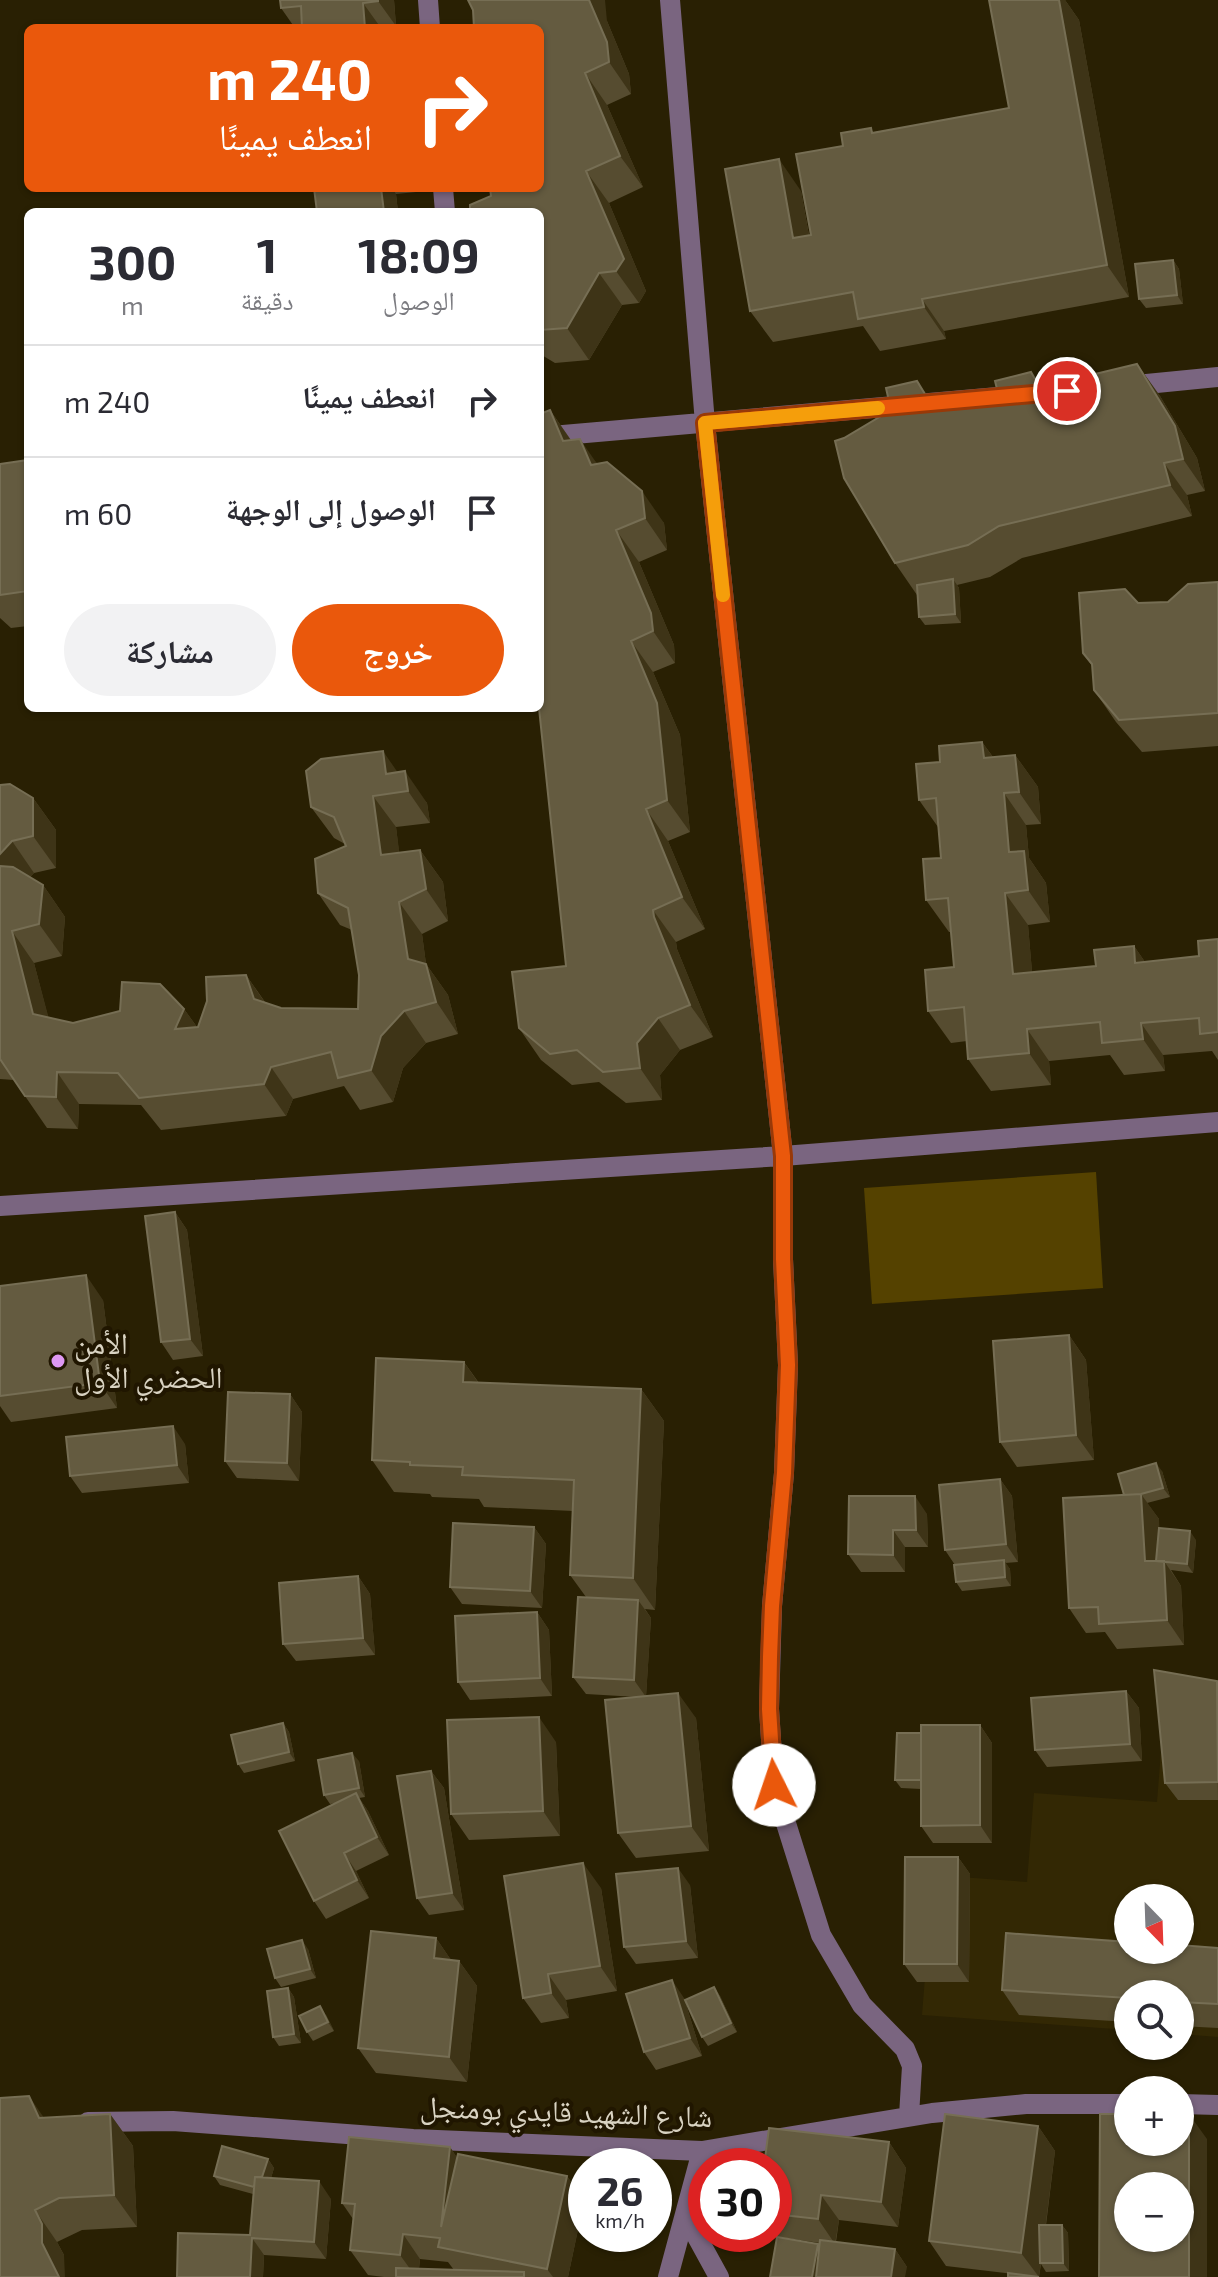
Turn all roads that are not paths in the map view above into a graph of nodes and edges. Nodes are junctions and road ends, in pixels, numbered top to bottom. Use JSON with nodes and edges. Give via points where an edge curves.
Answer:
{"nodes":[{"id":1,"x":428,"y":0,"type":"edge"},
{"id":2,"x":670,"y":0,"type":"edge"},
{"id":3,"x":430,"y":24,"type":"edge"},
{"id":4,"x":1218,"y":377,"type":"edge"},
{"id":5,"x":1109,"y":387,"type":"edge"},
{"id":6,"x":1016,"y":395,"type":"edge"},
{"id":7,"x":705,"y":423,"type":"junction"},
{"id":8,"x":544,"y":437,"type":"edge"},
{"id":9,"x":1218,"y":1122,"type":"edge"},
{"id":10,"x":783,"y":1156,"type":"junction"},
{"id":11,"x":0,"y":1206,"type":"edge"},
{"id":12,"x":1114,"y":2104,"type":"edge"},
{"id":13,"x":1194,"y":2104,"type":"edge"},
{"id":14,"x":1218,"y":2105,"type":"edge"},
{"id":15,"x":909,"y":2116,"type":"junction"},
{"id":16,"x":63,"y":2122,"type":"edge"},
{"id":17,"x":720,"y":2148,"type":"edge"},
{"id":18,"x":688,"y":2150,"type":"edge"},
{"id":19,"x":688,"y":2204,"type":"edge"},
{"id":20,"x":685,"y":2215,"type":"junction"},
{"id":21,"x":668,"y":2277,"type":"edge"},
{"id":22,"x":719,"y":2277,"type":"edge"}],
"edges":[{"from":1,"to":3,"type":"street"},
{"from":2,"to":7,"type":"street"},
{"from":4,"to":5,"type":"street"},
{"from":6,"to":7,"type":"street"},
{"from":7,"to":8,"type":"street"},
{"from":7,"to":10,"type":"street"},
{"from":9,"to":10,"type":"street"},
{"from":10,"to":11,"type":"street"},
{"from":10,"to":15,"type":"street","via":[[788,1365],[769,1694],[774,1785],[821,1935],[862,2005],[905,2049],[912,2066]]},
{"from":12,"to":15,"type":"street","name":"شارع الشهيد قايدي بومنجل","via":[[1026,2104]]},
{"from":13,"to":14,"type":"street"},
{"from":15,"to":17,"type":"street","name":"شارع الشهيد قايدي بومنجل"},
{"from":16,"to":18,"type":"street","name":"شارع الشهيد قايدي بومنجل","via":[[173,2121],[413,2139]]},
{"from":19,"to":20,"type":"street"},
{"from":20,"to":21,"type":"street"},
{"from":20,"to":22,"type":"street"}]}
